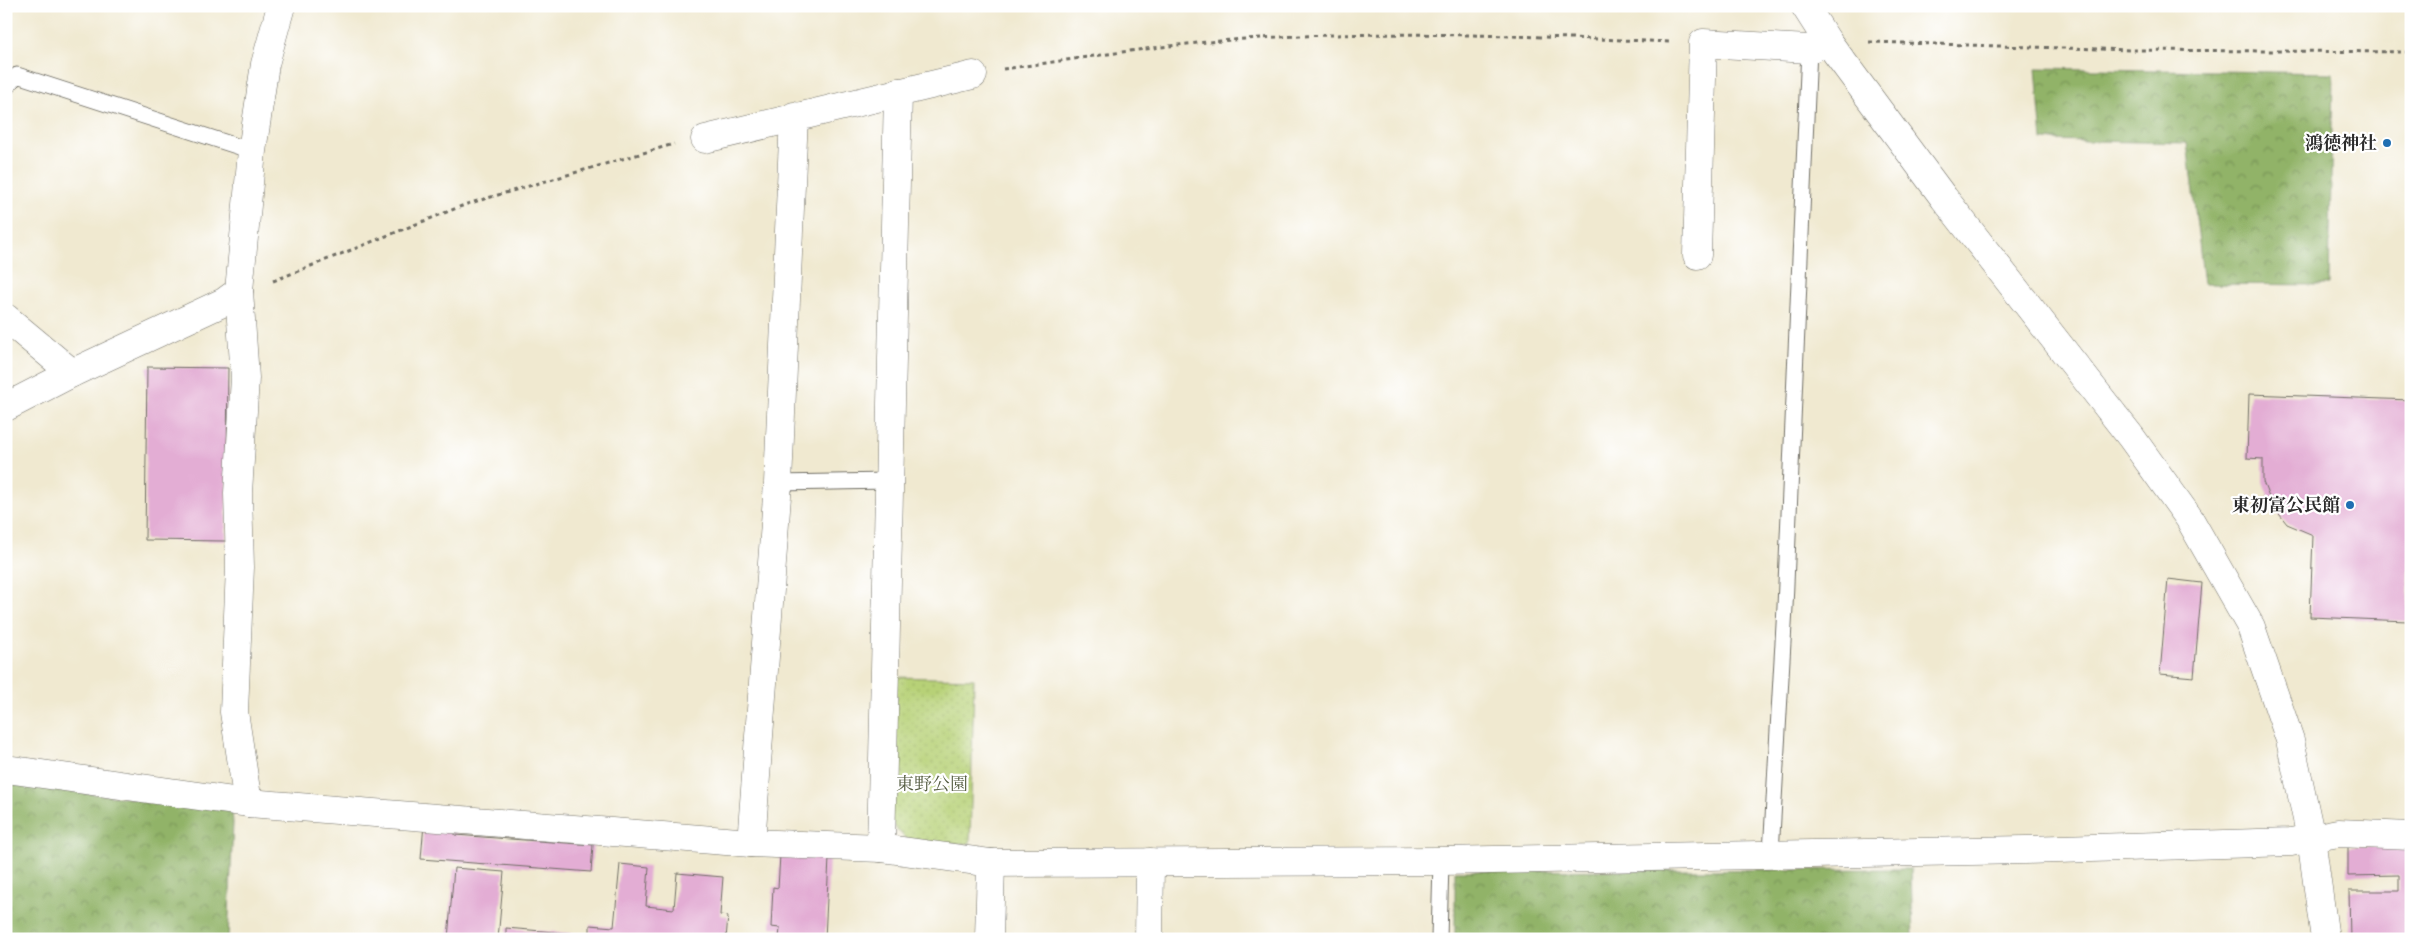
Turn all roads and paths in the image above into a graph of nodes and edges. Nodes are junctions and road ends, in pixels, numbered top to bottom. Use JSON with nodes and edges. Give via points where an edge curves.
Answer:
{"nodes":[{"id":1,"x":281,"y":6,"type":"edge"},
{"id":2,"x":1805,"y":6,"type":"edge"},
{"id":3,"x":1704,"y":43,"type":"junction"},
{"id":4,"x":1818,"y":45,"type":"junction"},
{"id":5,"x":2411,"y":52,"type":"edge"},
{"id":6,"x":973,"y":75,"type":"joint"},
{"id":7,"x":6,"y":88,"type":"edge"},
{"id":8,"x":898,"y":92,"type":"junction"},
{"id":9,"x":794,"y":116,"type":"junction"},
{"id":10,"x":705,"y":139,"type":"joint"},
{"id":11,"x":252,"y":151,"type":"junction"},
{"id":12,"x":1698,"y":255,"type":"dead end"},
{"id":13,"x":239,"y":291,"type":"junction"},
{"id":14,"x":6,"y":318,"type":"edge"},
{"id":15,"x":72,"y":373,"type":"junction"},
{"id":16,"x":6,"y":407,"type":"edge"},
{"id":17,"x":888,"y":481,"type":"junction"},
{"id":18,"x":778,"y":484,"type":"junction"},
{"id":19,"x":6,"y":769,"type":"edge"},
{"id":20,"x":248,"y":803,"type":"junction"},
{"id":21,"x":2411,"y":836,"type":"edge"},
{"id":22,"x":2311,"y":838,"type":"junction"},
{"id":23,"x":751,"y":843,"type":"junction"},
{"id":24,"x":881,"y":848,"type":"junction"},
{"id":25,"x":1771,"y":853,"type":"junction"},
{"id":26,"x":1442,"y":861,"type":"junction"},
{"id":27,"x":1150,"y":862,"type":"junction"},
{"id":28,"x":990,"y":863,"type":"junction"},
{"id":29,"x":989,"y":939,"type":"edge"},
{"id":30,"x":1149,"y":939,"type":"edge"},
{"id":31,"x":1439,"y":939,"type":"edge"},
{"id":32,"x":2325,"y":939,"type":"edge"}],
"edges":[{"from":1,"to":11,"type":"street","via":[[264,64]]},
{"from":2,"to":4,"type":"street"},
{"from":3,"to":4,"type":"street"},
{"from":3,"to":6,"type":"path","via":[[1518,36],[1327,35],[1208,42]]},
{"from":3,"to":12,"type":"street"},
{"from":4,"to":5,"type":"path"},
{"from":4,"to":22,"type":"street","via":[[1944,198],[2119,421],[2189,518],[2251,627],[2290,740]]},
{"from":4,"to":25,"type":"lane"},
{"from":6,"to":8,"type":"street"},
{"from":7,"to":11,"type":"lane","via":[[17,75]]},
{"from":8,"to":9,"type":"street"},
{"from":8,"to":17,"type":"street"},
{"from":9,"to":10,"type":"street"},
{"from":9,"to":18,"type":"street"},
{"from":10,"to":13,"type":"path","via":[[693,139],[467,204],[254,289]]},
{"from":11,"to":13,"type":"street"},
{"from":13,"to":15,"type":"street","via":[[224,302]]},
{"from":13,"to":20,"type":"street","via":[[245,378],[238,493],[240,567],[234,712]]},
{"from":14,"to":15,"type":"street"},
{"from":15,"to":16,"type":"street"},
{"from":17,"to":18,"type":"lane"},
{"from":17,"to":24,"type":"street"},
{"from":18,"to":23,"type":"street"},
{"from":19,"to":20,"type":"street"},
{"from":20,"to":23,"type":"street"},
{"from":21,"to":22,"type":"street","via":[[2338,833]]},
{"from":22,"to":25,"type":"street","via":[[2271,843],[2025,850]]},
{"from":22,"to":32,"type":"street"},
{"from":23,"to":24,"type":"street"},
{"from":24,"to":28,"type":"street"},
{"from":25,"to":26,"type":"street"},
{"from":26,"to":27,"type":"street"},
{"from":26,"to":31,"type":"lane"},
{"from":27,"to":28,"type":"street"},
{"from":27,"to":30,"type":"street"},
{"from":28,"to":29,"type":"street"}]}
